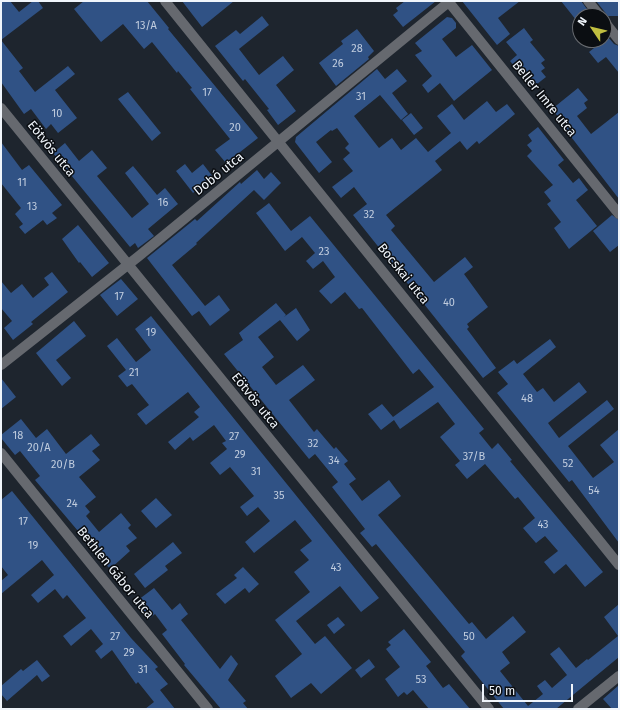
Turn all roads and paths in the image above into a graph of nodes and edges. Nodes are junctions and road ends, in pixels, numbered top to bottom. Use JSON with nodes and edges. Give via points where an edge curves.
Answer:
{"nodes":[{"id":1,"x":165,"y":1,"type":"edge"},
{"id":2,"x":449,"y":1,"type":"edge"},
{"id":3,"x":612,"y":31,"type":"edge"},
{"id":4,"x":619,"y":40,"type":"edge"},
{"id":5,"x":1,"y":108,"type":"edge"},
{"id":6,"x":280,"y":141,"type":"junction"},
{"id":7,"x":619,"y":214,"type":"edge"},
{"id":8,"x":127,"y":265,"type":"junction"},
{"id":9,"x":1,"y":365,"type":"edge"},
{"id":10,"x":1,"y":452,"type":"edge"},
{"id":11,"x":619,"y":565,"type":"edge"},
{"id":12,"x":619,"y":676,"type":"edge"},
{"id":13,"x":208,"y":709,"type":"edge"},
{"id":14,"x":489,"y":709,"type":"edge"},
{"id":15,"x":578,"y":709,"type":"edge"}],
"edges":[{"from":1,"to":6,"type":"street","name":"Bocskai utca"},
{"from":2,"to":6,"type":"street","name":"Dobó utca"},
{"from":2,"to":7,"type":"street","name":"Beller Imre utca"},
{"from":3,"to":4,"type":"street"},
{"from":5,"to":8,"type":"street","name":"Eötvös utca"},
{"from":6,"to":8,"type":"street","name":"Dobó utca"},
{"from":6,"to":11,"type":"street","name":"Bocskai utca"},
{"from":8,"to":9,"type":"street","name":"Dobó utca"},
{"from":8,"to":14,"type":"street","name":"Eötvös utca"},
{"from":10,"to":13,"type":"street","name":"Bethlen Gábor utca"},
{"from":12,"to":15,"type":"street"}]}
